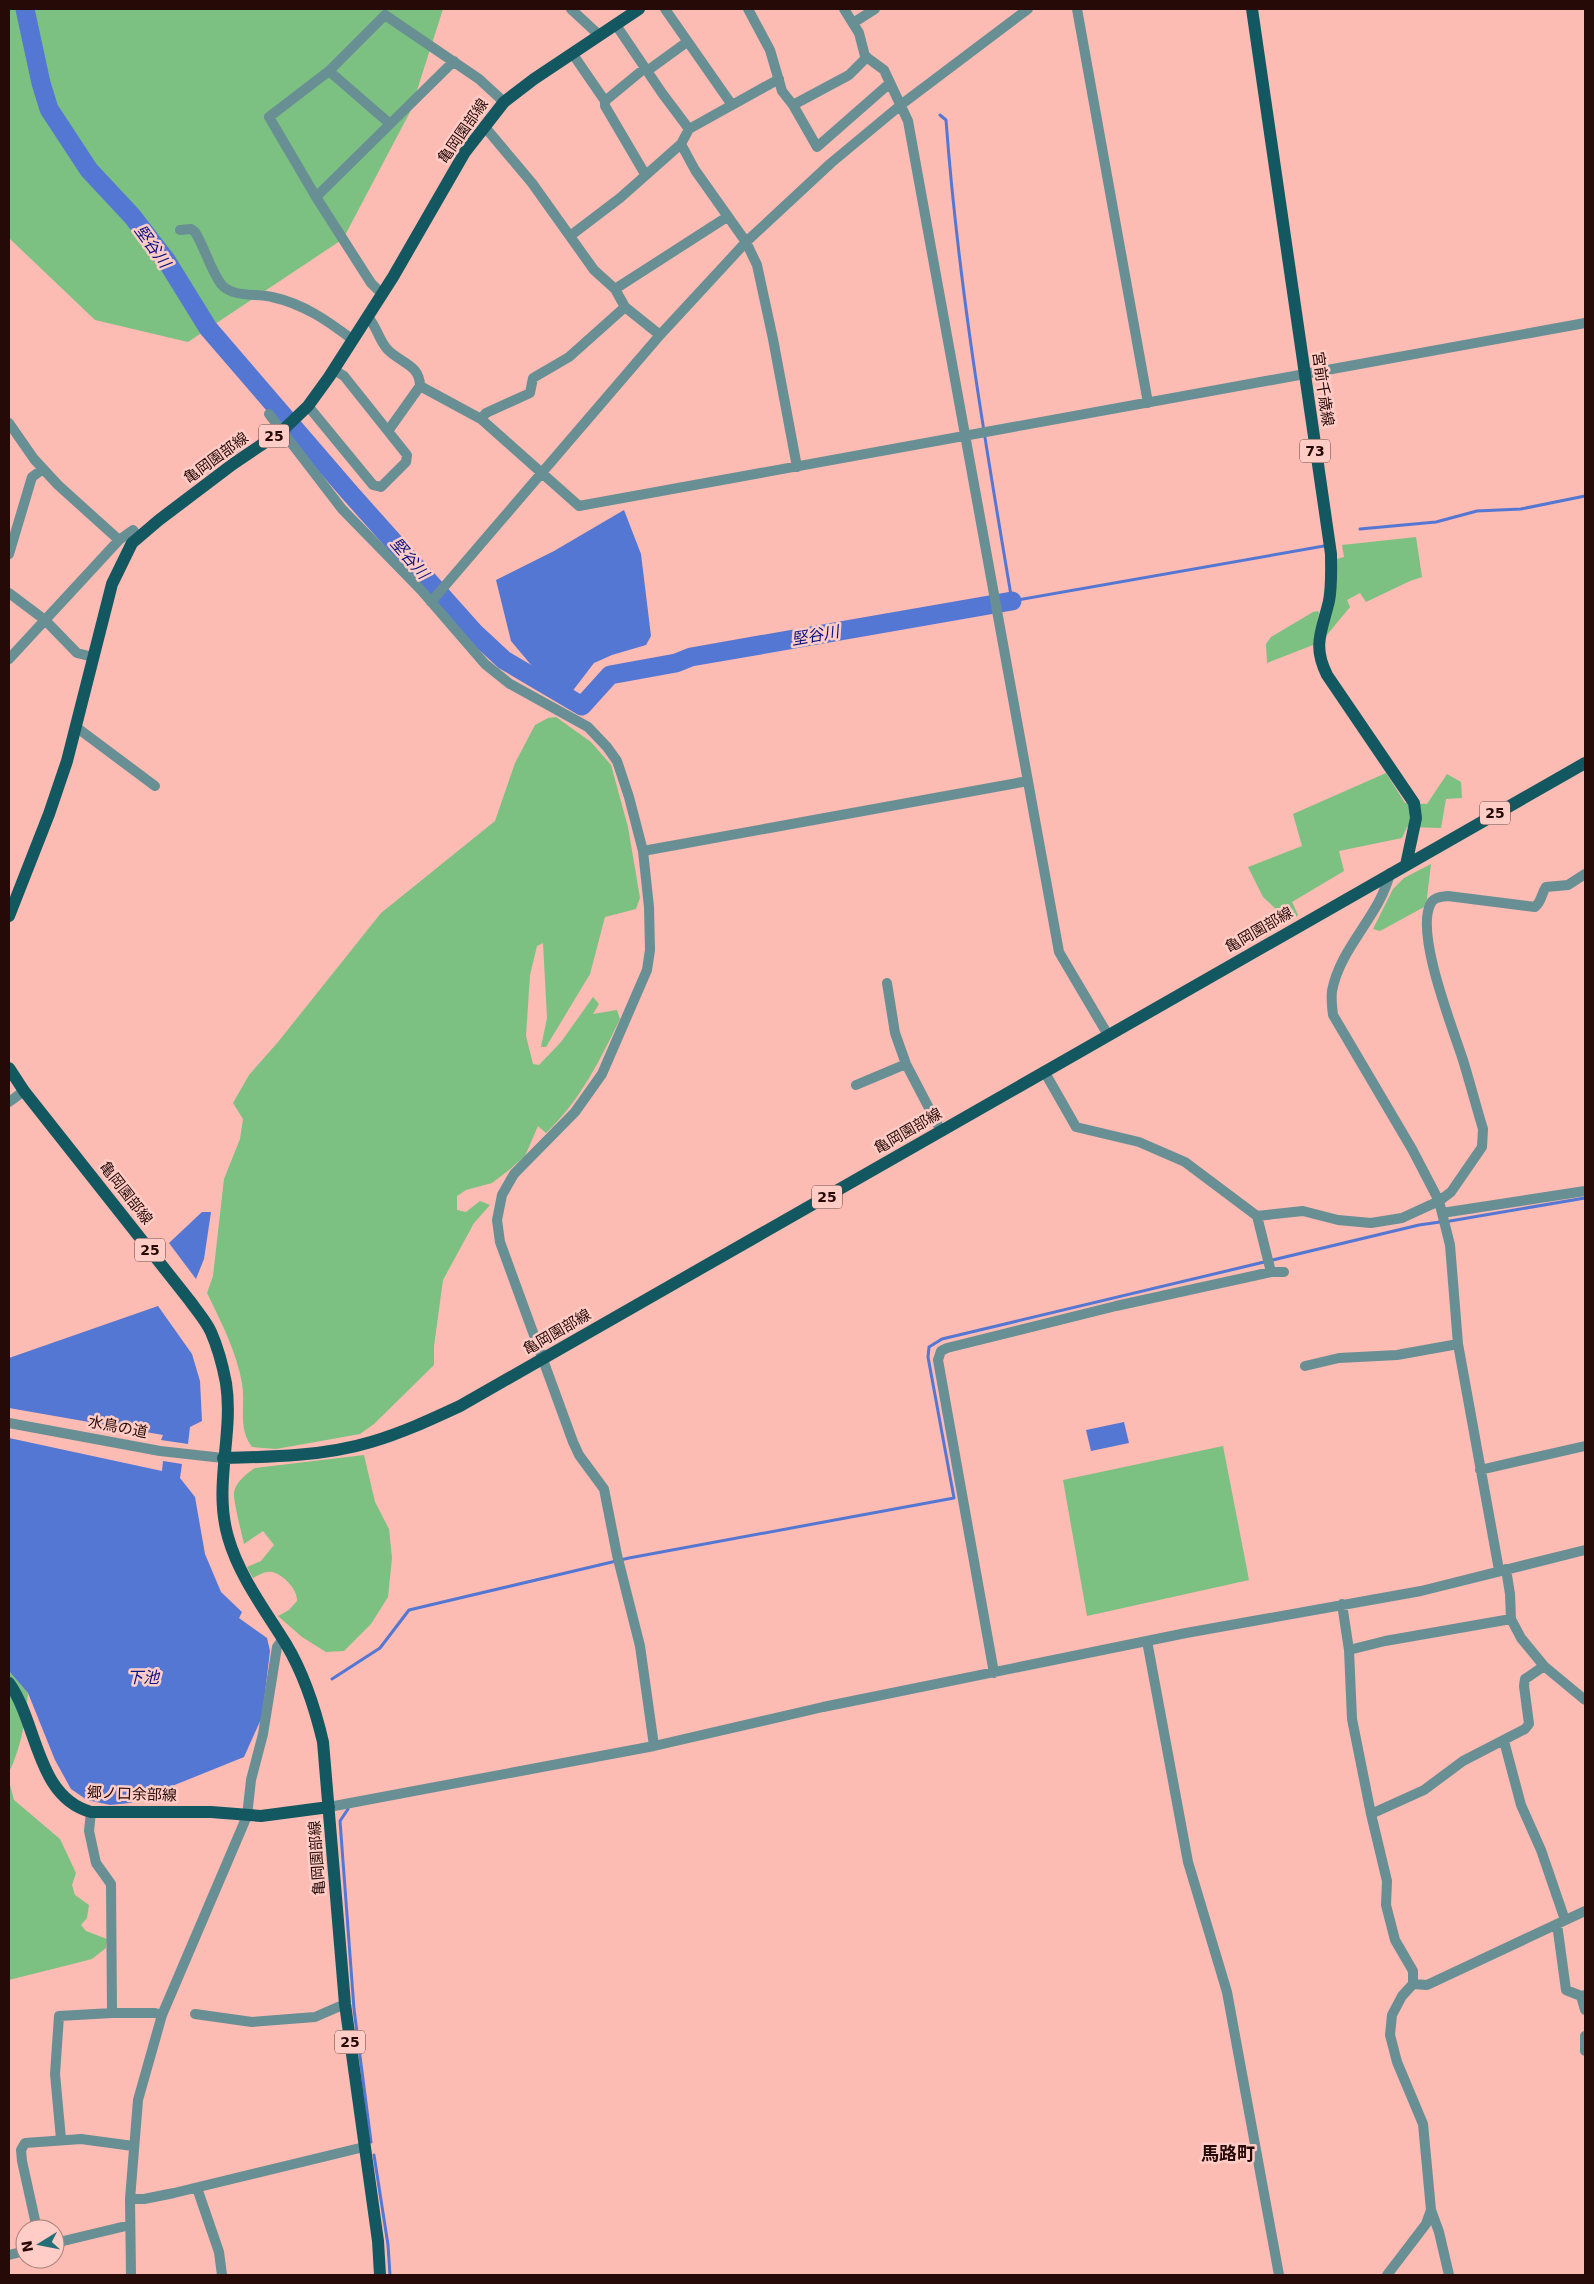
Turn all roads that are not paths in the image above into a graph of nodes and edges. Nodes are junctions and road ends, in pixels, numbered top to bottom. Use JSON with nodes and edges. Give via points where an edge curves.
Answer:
{"nodes":[{"id":1,"x":571,"y":9,"type":"edge"},
{"id":2,"x":639,"y":9,"type":"edge"},
{"id":3,"x":665,"y":9,"type":"edge"},
{"id":4,"x":748,"y":9,"type":"edge"},
{"id":5,"x":844,"y":9,"type":"edge"},
{"id":6,"x":874,"y":9,"type":"edge"},
{"id":7,"x":1028,"y":9,"type":"edge"},
{"id":8,"x":1077,"y":9,"type":"edge"},
{"id":9,"x":1252,"y":9,"type":"edge"},
{"id":10,"x":853,"y":23,"type":"junction"},
{"id":11,"x":616,"y":25,"type":"junction"},
{"id":12,"x":599,"y":35,"type":"junction"},
{"id":13,"x":687,"y":42,"type":"junction"},
{"id":14,"x":572,"y":53,"type":"junction"},
{"id":15,"x":867,"y":57,"type":"junction"},
{"id":16,"x":454,"y":62,"type":"junction"},
{"id":17,"x":646,"y":70,"type":"junction"},
{"id":18,"x":329,"y":71,"type":"junction"},
{"id":19,"x":779,"y":79,"type":"junction"},
{"id":20,"x":890,"y":83,"type":"junction"},
{"id":21,"x":605,"y":101,"type":"junction"},
{"id":22,"x":504,"y":102,"type":"junction"},
{"id":23,"x":902,"y":104,"type":"junction"},
{"id":24,"x":732,"y":105,"type":"junction"},
{"id":25,"x":793,"y":105,"type":"junction"},
{"id":26,"x":389,"y":123,"type":"junction"},
{"id":27,"x":484,"y":126,"type":"junction"},
{"id":28,"x":689,"y":128,"type":"junction"},
{"id":29,"x":681,"y":144,"type":"junction"},
{"id":30,"x":645,"y":174,"type":"junction"},
{"id":31,"x":316,"y":197,"type":"junction"},
{"id":32,"x":727,"y":217,"type":"junction"},
{"id":33,"x":180,"y":230,"type":"dead end"},
{"id":34,"x":570,"y":236,"type":"junction"},
{"id":35,"x":746,"y":242,"type":"junction"},
{"id":36,"x":615,"y":289,"type":"junction"},
{"id":37,"x":382,"y":294,"type":"junction"},
{"id":38,"x":625,"y":307,"type":"junction"},
{"id":39,"x":368,"y":317,"type":"junction"},
{"id":40,"x":1585,"y":323,"type":"edge"},
{"id":41,"x":660,"y":335,"type":"junction"},
{"id":42,"x":353,"y":340,"type":"junction"},
{"id":43,"x":334,"y":370,"type":"junction"},
{"id":44,"x":1304,"y":375,"type":"junction"},
{"id":45,"x":420,"y":386,"type":"junction"},
{"id":46,"x":1148,"y":403,"type":"junction"},
{"id":47,"x":308,"y":406,"type":"junction"},
{"id":48,"x":269,"y":414,"type":"dead end"},
{"id":49,"x":481,"y":419,"type":"junction"},
{"id":50,"x":9,"y":423,"type":"edge"},
{"id":51,"x":282,"y":431,"type":"junction"},
{"id":52,"x":388,"y":431,"type":"junction"},
{"id":53,"x":965,"y":436,"type":"junction"},
{"id":54,"x":797,"y":467,"type":"junction"},
{"id":55,"x":43,"y":469,"type":"junction"},
{"id":56,"x":542,"y":472,"type":"junction"},
{"id":57,"x":138,"y":537,"type":"junction"},
{"id":58,"x":118,"y":540,"type":"junction"},
{"id":59,"x":9,"y":554,"type":"edge"},
{"id":60,"x":9,"y":593,"type":"edge"},
{"id":61,"x":432,"y":602,"type":"junction"},
{"id":62,"x":45,"y":620,"type":"junction"},
{"id":63,"x":93,"y":657,"type":"junction"},
{"id":64,"x":9,"y":659,"type":"edge"},
{"id":65,"x":76,"y":727,"type":"junction"},
{"id":66,"x":1585,"y":762,"type":"edge"},
{"id":67,"x":1028,"y":781,"type":"junction"},
{"id":68,"x":155,"y":786,"type":"dead end"},
{"id":69,"x":643,"y":851,"type":"junction"},
{"id":70,"x":1406,"y":865,"type":"junction"},
{"id":71,"x":1390,"y":873,"type":"junction"},
{"id":72,"x":1585,"y":874,"type":"edge"},
{"id":73,"x":10,"y":908,"type":"edge"},
{"id":74,"x":887,"y":983,"type":"dead end"},
{"id":75,"x":1108,"y":1035,"type":"junction"},
{"id":76,"x":906,"y":1064,"type":"junction"},
{"id":77,"x":9,"y":1068,"type":"edge"},
{"id":78,"x":1044,"y":1071,"type":"junction"},
{"id":79,"x":856,"y":1085,"type":"dead end"},
{"id":80,"x":24,"y":1091,"type":"junction"},
{"id":81,"x":9,"y":1102,"type":"edge"},
{"id":82,"x":941,"y":1132,"type":"junction"},
{"id":83,"x":1585,"y":1192,"type":"edge"},
{"id":84,"x":1438,"y":1201,"type":"junction"},
{"id":85,"x":1442,"y":1213,"type":"junction"},
{"id":86,"x":1257,"y":1216,"type":"junction"},
{"id":87,"x":1271,"y":1272,"type":"junction"},
{"id":88,"x":1284,"y":1272,"type":"dead end"},
{"id":89,"x":1458,"y":1344,"type":"junction"},
{"id":90,"x":542,"y":1359,"type":"junction"},
{"id":91,"x":1305,"y":1366,"type":"dead end"},
{"id":92,"x":9,"y":1422,"type":"edge"},
{"id":93,"x":1585,"y":1446,"type":"edge"},
{"id":94,"x":223,"y":1458,"type":"junction"},
{"id":95,"x":1480,"y":1470,"type":"junction"},
{"id":96,"x":1585,"y":1550,"type":"edge"},
{"id":97,"x":1502,"y":1569,"type":"junction"},
{"id":98,"x":1342,"y":1604,"type":"junction"},
{"id":99,"x":1510,"y":1619,"type":"junction"},
{"id":100,"x":282,"y":1639,"type":"junction"},
{"id":101,"x":1147,"y":1641,"type":"junction"},
{"id":102,"x":1349,"y":1650,"type":"junction"},
{"id":103,"x":1544,"y":1666,"type":"junction"},
{"id":104,"x":994,"y":1673,"type":"junction"},
{"id":105,"x":9,"y":1684,"type":"edge"},
{"id":106,"x":1585,"y":1700,"type":"edge"},
{"id":107,"x":1504,"y":1741,"type":"junction"},
{"id":108,"x":654,"y":1746,"type":"junction"},
{"id":109,"x":330,"y":1807,"type":"junction"},
{"id":110,"x":91,"y":1812,"type":"junction"},
{"id":111,"x":1371,"y":1814,"type":"junction"},
{"id":112,"x":247,"y":1816,"type":"junction"},
{"id":113,"x":1585,"y":1911,"type":"edge"},
{"id":114,"x":1561,"y":1922,"type":"junction"},
{"id":115,"x":1413,"y":1984,"type":"junction"},
{"id":116,"x":1583,"y":1995,"type":"edge"},
{"id":117,"x":345,"y":2004,"type":"junction"},
{"id":118,"x":1585,"y":2010,"type":"edge"},
{"id":119,"x":112,"y":2013,"type":"junction"},
{"id":120,"x":195,"y":2014,"type":"dead end"},
{"id":121,"x":162,"y":2015,"type":"junction"},
{"id":122,"x":1585,"y":2036,"type":"edge"},
{"id":123,"x":1585,"y":2051,"type":"edge"},
{"id":124,"x":61,"y":2139,"type":"junction"},
{"id":125,"x":133,"y":2146,"type":"junction"},
{"id":126,"x":364,"y":2147,"type":"junction"},
{"id":127,"x":197,"y":2188,"type":"junction"},
{"id":128,"x":130,"y":2199,"type":"junction"},
{"id":129,"x":1431,"y":2210,"type":"junction"},
{"id":130,"x":35,"y":2219,"type":"edge"},
{"id":131,"x":130,"y":2225,"type":"junction"},
{"id":132,"x":65,"y":2241,"type":"edge"},
{"id":133,"x":131,"y":2275,"type":"edge"},
{"id":134,"x":222,"y":2275,"type":"edge"},
{"id":135,"x":380,"y":2275,"type":"edge"},
{"id":136,"x":1279,"y":2275,"type":"edge"},
{"id":137,"x":1387,"y":2275,"type":"edge"},
{"id":138,"x":1449,"y":2275,"type":"edge"}],
"edges":[{"from":1,"to":12,"type":"street"},
{"from":2,"to":11,"type":"main road","name":"亀岡園部線","number":"25"},
{"from":3,"to":13,"type":"street"},
{"from":4,"to":19,"type":"street","via":[[770,50]]},
{"from":5,"to":10,"type":"street"},
{"from":6,"to":10,"type":"street"},
{"from":7,"to":23,"type":"street"},
{"from":8,"to":46,"type":"street"},
{"from":9,"to":44,"type":"main road","name":"宮前千歳線","number":"73"},
{"from":10,"to":15,"type":"street"},
{"from":11,"to":12,"type":"main road","name":"亀岡園部線","number":"25"},
{"from":11,"to":17,"type":"street"},
{"from":12,"to":14,"type":"main road","name":"亀岡園部線","number":"25"},
{"from":13,"to":17,"type":"street"},
{"from":13,"to":24,"type":"street"},
{"from":14,"to":21,"type":"street"},
{"from":14,"to":22,"type":"main road","name":"亀岡園部線","number":"25"},
{"from":15,"to":20,"type":"street","via":[[884,70]]},
{"from":15,"to":25,"type":"street","via":[[849,75]]},
{"from":16,"to":18,"type":"street","via":[[385,15]]},
{"from":16,"to":22,"type":"street"},
{"from":16,"to":26,"type":"street"},
{"from":17,"to":21,"type":"street"},
{"from":17,"to":28,"type":"street"},
{"from":18,"to":26,"type":"street"},
{"from":18,"to":31,"type":"street","via":[[269,117]]},
{"from":19,"to":24,"type":"street"},
{"from":19,"to":25,"type":"street","via":[[782,92]]},
{"from":20,"to":23,"type":"street"},
{"from":20,"to":25,"type":"street","via":[[818,147]]},
{"from":21,"to":30,"type":"street"},
{"from":22,"to":27,"type":"main road","name":"亀岡園部線","number":"25"},
{"from":23,"to":35,"type":"street","via":[[831,163]]},
{"from":23,"to":53,"type":"street","via":[[908,121]]},
{"from":24,"to":28,"type":"street"},
{"from":26,"to":31,"type":"street"},
{"from":27,"to":34,"type":"street","via":[[532,183]]},
{"from":27,"to":37,"type":"main road","name":"亀岡園部線","number":"25","via":[[465,152]]},
{"from":28,"to":29,"type":"street"},
{"from":29,"to":30,"type":"street"},
{"from":29,"to":32,"type":"street","via":[[694,170]]},
{"from":30,"to":34,"type":"street","via":[[620,198]]},
{"from":31,"to":37,"type":"street","via":[[371,283]]},
{"from":32,"to":35,"type":"street"},
{"from":32,"to":36,"type":"street"},
{"from":33,"to":42,"type":"street","via":[[195,232],[222,285],[236,293],[271,296],[297,304],[329,321]]},
{"from":34,"to":36,"type":"street","via":[[594,270]]},
{"from":35,"to":41,"type":"street"},
{"from":35,"to":54,"type":"street","via":[[759,274]]},
{"from":36,"to":38,"type":"street"},
{"from":37,"to":39,"type":"main road","name":"亀岡園部線","number":"25"},
{"from":38,"to":41,"type":"street"},
{"from":38,"to":49,"type":"street","via":[[569,357],[533,378],[530,393],[486,413]]},
{"from":39,"to":42,"type":"main road","name":"亀岡園部線","number":"25"},
{"from":39,"to":45,"type":"street","via":[[388,350],[416,370]]},
{"from":40,"to":44,"type":"street"},
{"from":41,"to":56,"type":"street"},
{"from":42,"to":43,"type":"main road","name":"亀岡園部線","number":"25"},
{"from":43,"to":47,"type":"main road","name":"亀岡園部線","number":"25"},
{"from":43,"to":52,"type":"street","via":[[344,376]]},
{"from":44,"to":46,"type":"street"},
{"from":44,"to":70,"type":"main road","name":"宮前千歳線","number":"73","via":[[1331,554],[1329,599],[1318,639],[1320,661],[1414,803],[1416,818]]},
{"from":45,"to":49,"type":"street"},
{"from":45,"to":52,"type":"street"},
{"from":46,"to":53,"type":"street"},
{"from":47,"to":51,"type":"main road","name":"亀岡園部線","number":"25"},
{"from":47,"to":52,"type":"street","via":[[373,485],[381,487],[406,462],[407,455]]},
{"from":48,"to":51,"type":"street"},
{"from":49,"to":56,"type":"street"},
{"from":50,"to":55,"type":"street"},
{"from":51,"to":57,"type":"main road","name":"亀岡園部線","number":"25"},
{"from":51,"to":61,"type":"street","via":[[342,509]]},
{"from":53,"to":54,"type":"street"},
{"from":53,"to":67,"type":"street"},
{"from":54,"to":56,"type":"street","via":[[579,506]]},
{"from":55,"to":58,"type":"street"},
{"from":55,"to":59,"type":"street","via":[[32,477]]},
{"from":56,"to":61,"type":"street"},
{"from":57,"to":58,"type":"street","via":[[133,530]]},
{"from":57,"to":63,"type":"main road","name":"亀岡園部線","number":"25","via":[[124,557],[112,584]]},
{"from":58,"to":62,"type":"street"},
{"from":60,"to":62,"type":"street"},
{"from":61,"to":69,"type":"street","via":[[485,664],[510,684],[588,727],[607,747],[620,770]]},
{"from":62,"to":63,"type":"street","via":[[77,653]]},
{"from":62,"to":64,"type":"street"},
{"from":63,"to":65,"type":"main road","name":"亀岡園部線","number":"25"},
{"from":65,"to":68,"type":"street"},
{"from":65,"to":73,"type":"main road","name":"亀岡園部線","number":"25","via":[[48,814]]},
{"from":66,"to":70,"type":"main road","name":"亀岡園部線","number":"25"},
{"from":67,"to":69,"type":"street"},
{"from":67,"to":75,"type":"street","via":[[1059,952]]},
{"from":69,"to":90,"type":"street","via":[[649,907],[647,970],[602,1074],[575,1112],[514,1174],[502,1195],[497,1220],[500,1242]]},
{"from":70,"to":71,"type":"main road","name":"亀岡園部線","number":"25"},
{"from":71,"to":75,"type":"main road","name":"亀岡園部線","number":"25"},
{"from":71,"to":84,"type":"street","via":[[1386,889],[1340,967],[1332,993],[1332,1015],[1412,1149]]},
{"from":72,"to":84,"type":"street","via":[[1568,885],[1546,887],[1535,907],[1448,896],[1436,897],[1430,904],[1426,915],[1432,965],[1484,1140],[1451,1192]]},
{"from":74,"to":76,"type":"street","via":[[895,1034]]},
{"from":75,"to":78,"type":"main road","name":"亀岡園部線","number":"25"},
{"from":76,"to":79,"type":"street"},
{"from":76,"to":82,"type":"street"},
{"from":77,"to":80,"type":"main road","name":"亀岡園部線","number":"25"},
{"from":78,"to":82,"type":"main road","name":"亀岡園部線","number":"25"},
{"from":78,"to":86,"type":"street","via":[[1076,1127],[1139,1142],[1185,1162]]},
{"from":80,"to":81,"type":"street"},
{"from":80,"to":94,"type":"main road","name":"亀岡園部線","number":"25","via":[[211,1332],[226,1385]]},
{"from":82,"to":90,"type":"main road","name":"亀岡園部線","number":"25"},
{"from":83,"to":85,"type":"street"},
{"from":84,"to":85,"type":"street"},
{"from":84,"to":86,"type":"street","via":[[1386,1222],[1338,1220],[1303,1211]]},
{"from":85,"to":89,"type":"street","via":[[1450,1246]]},
{"from":86,"to":87,"type":"street"},
{"from":87,"to":88,"type":"street"},
{"from":87,"to":104,"type":"street","via":[[1116,1306],[941,1351],[938,1360]]},
{"from":89,"to":91,"type":"street","via":[[1397,1355],[1339,1358]]},
{"from":89,"to":95,"type":"street"},
{"from":90,"to":94,"type":"main road","name":"亀岡園部線","number":"25","via":[[460,1406],[371,1442],[305,1454]]},
{"from":90,"to":108,"type":"street","via":[[579,1455],[604,1489],[640,1646]]},
{"from":92,"to":94,"type":"street","name":"水鳥の道","via":[[191,1456]]},
{"from":93,"to":95,"type":"street"},
{"from":94,"to":100,"type":"main road","name":"亀岡園部線","number":"25","via":[[222,1507],[228,1538],[238,1563]]},
{"from":95,"to":97,"type":"street"},
{"from":96,"to":97,"type":"street"},
{"from":97,"to":98,"type":"street","via":[[1421,1591]]},
{"from":97,"to":99,"type":"street","via":[[1510,1594]]},
{"from":98,"to":101,"type":"street"},
{"from":98,"to":102,"type":"street"},
{"from":99,"to":102,"type":"street"},
{"from":99,"to":103,"type":"street"},
{"from":100,"to":109,"type":"main road","name":"亀岡園部線","number":"25","via":[[305,1682],[316,1712],[323,1742]]},
{"from":100,"to":112,"type":"street","via":[[277,1647]]},
{"from":101,"to":104,"type":"street"},
{"from":101,"to":136,"type":"street","via":[[1188,1862],[1227,1992]]},
{"from":102,"to":111,"type":"street","via":[[1352,1719]]},
{"from":103,"to":106,"type":"street"},
{"from":103,"to":107,"type":"street","via":[[1525,1679],[1529,1724]]},
{"from":104,"to":108,"type":"street"},
{"from":105,"to":110,"type":"main road","name":"郷ノ口余部線","via":[[17,1696],[46,1771],[59,1793],[77,1808]]},
{"from":107,"to":111,"type":"street","via":[[1463,1761],[1424,1790]]},
{"from":107,"to":114,"type":"street","via":[[1521,1805],[1541,1850]]},
{"from":108,"to":109,"type":"street"},
{"from":109,"to":112,"type":"main road","name":"郷ノ口余部線"},
{"from":109,"to":117,"type":"main road","name":"亀岡園部線","number":"25"},
{"from":110,"to":112,"type":"main road","name":"郷ノ口余部線","via":[[211,1812]]},
{"from":110,"to":119,"type":"street","via":[[89,1831],[96,1863],[111,1884]]},
{"from":111,"to":115,"type":"street","via":[[1387,1881],[1388,1914],[1395,1940],[1412,1971]]},
{"from":112,"to":121,"type":"street"},
{"from":113,"to":114,"type":"street"},
{"from":114,"to":115,"type":"street","via":[[1427,1985]]},
{"from":114,"to":116,"type":"street","via":[[1566,1990]]},
{"from":115,"to":129,"type":"street","via":[[1392,2015],[1390,2035],[1397,2062],[1423,2124]]},
{"from":116,"to":118,"type":"street"},
{"from":117,"to":120,"type":"street","via":[[315,2016],[252,2022]]},
{"from":117,"to":126,"type":"main road","name":"亀岡園部線","number":"25"},
{"from":119,"to":121,"type":"street"},
{"from":119,"to":124,"type":"street","via":[[59,2016],[55,2074]]},
{"from":121,"to":125,"type":"street","via":[[138,2100]]},
{"from":122,"to":123,"type":"street"},
{"from":124,"to":125,"type":"street"},
{"from":124,"to":130,"type":"street","via":[[25,2143],[21,2150]]},
{"from":125,"to":128,"type":"street"},
{"from":126,"to":127,"type":"street"},
{"from":126,"to":135,"type":"main road","name":"亀岡園部線","number":"25"},
{"from":127,"to":128,"type":"street"},
{"from":127,"to":134,"type":"street","via":[[219,2252]]},
{"from":128,"to":131,"type":"street"},
{"from":129,"to":137,"type":"street","via":[[1426,2224]]},
{"from":129,"to":138,"type":"street"},
{"from":131,"to":132,"type":"street"},
{"from":131,"to":133,"type":"street"}]}
